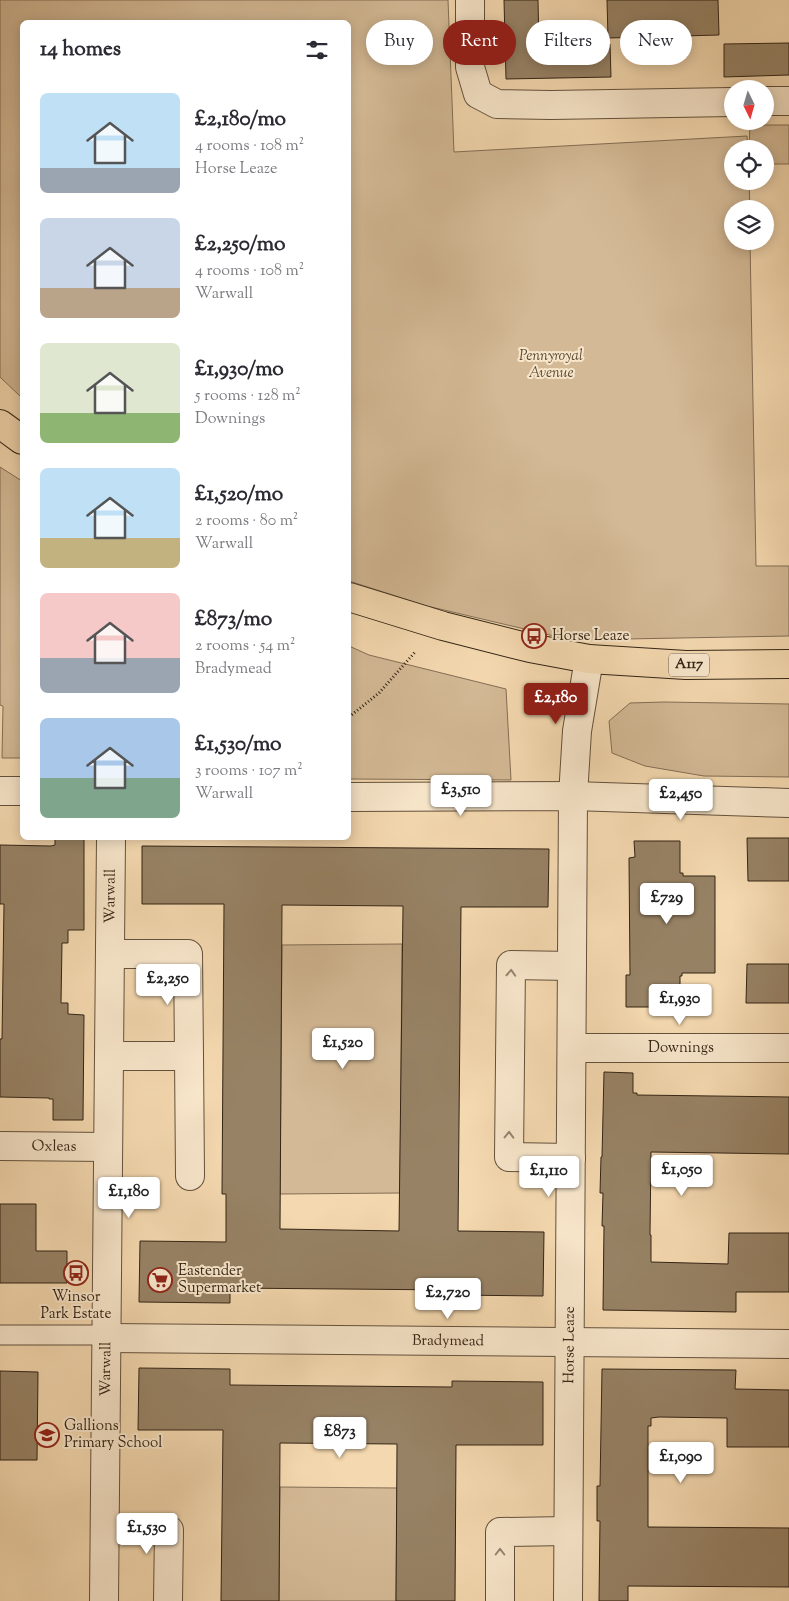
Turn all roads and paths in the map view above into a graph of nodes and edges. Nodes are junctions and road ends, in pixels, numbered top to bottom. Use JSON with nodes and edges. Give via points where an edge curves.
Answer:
{"nodes":[{"id":1,"x":470,"y":0,"type":"edge"},
{"id":2,"x":789,"y":101,"type":"edge"},
{"id":3,"x":724,"y":102,"type":"edge"},
{"id":4,"x":774,"y":102,"type":"edge"},
{"id":5,"x":0,"y":424,"type":"edge"},
{"id":6,"x":20,"y":439,"type":"edge"},
{"id":7,"x":351,"y":598,"type":"edge"},
{"id":8,"x":416,"y":651,"type":"dead end"},
{"id":9,"x":588,"y":659,"type":"junction"},
{"id":10,"x":789,"y":664,"type":"edge"},
{"id":11,"x":351,"y":715,"type":"edge"},
{"id":12,"x":0,"y":791,"type":"edge"},
{"id":13,"x":20,"y":792,"type":"edge"},
{"id":14,"x":573,"y":796,"type":"junction"},
{"id":15,"x":351,"y":797,"type":"edge"},
{"id":16,"x":789,"y":803,"type":"edge"},
{"id":17,"x":111,"y":840,"type":"edge"},
{"id":18,"x":110,"y":954,"type":"junction"},
{"id":19,"x":572,"y":966,"type":"junction"},
{"id":20,"x":572,"y":1048,"type":"junction"},
{"id":21,"x":789,"y":1048,"type":"edge"},
{"id":22,"x":109,"y":1056,"type":"junction"},
{"id":23,"x":189,"y":1056,"type":"junction"},
{"id":24,"x":0,"y":1146,"type":"edge"},
{"id":25,"x":108,"y":1147,"type":"junction"},
{"id":26,"x":571,"y":1158,"type":"junction"},
{"id":27,"x":190,"y":1176,"type":"dead end"},
{"id":28,"x":0,"y":1335,"type":"edge"},
{"id":29,"x":107,"y":1336,"type":"junction"},
{"id":30,"x":569,"y":1342,"type":"junction"},
{"id":31,"x":789,"y":1344,"type":"edge"},
{"id":32,"x":105,"y":1530,"type":"junction"},
{"id":33,"x":568,"y":1532,"type":"junction"},
{"id":34,"x":104,"y":1601,"type":"edge"},
{"id":35,"x":168,"y":1601,"type":"edge"},
{"id":36,"x":500,"y":1601,"type":"edge"},
{"id":37,"x":568,"y":1601,"type":"edge"}],
"edges":[{"from":1,"to":3,"type":"street","via":[[470,67],[478,94],[497,104]]},
{"from":2,"to":4,"type":"street"},
{"from":5,"to":6,"type":"main road"},
{"from":7,"to":9,"type":"main road","number":"A117","via":[[443,626]]},
{"from":8,"to":11,"type":"path","via":[[379,692]]},
{"from":9,"to":10,"type":"main road","number":"A117","via":[[686,665]]},
{"from":9,"to":14,"type":"street","name":"Horse Leaze","via":[[577,731]]},
{"from":12,"to":13,"type":"street"},
{"from":14,"to":15,"type":"street"},
{"from":14,"to":16,"type":"street"},
{"from":14,"to":19,"type":"street","name":"Horse Leaze"},
{"from":17,"to":18,"type":"street","name":"Warwall"},
{"from":18,"to":22,"type":"street","name":"Warwall"},
{"from":18,"to":23,"type":"street","via":[[188,954]]},
{"from":19,"to":20,"type":"street","name":"Horse Leaze"},
{"from":26,"to":19,"type":"street","one_way":true,"via":[[509,1157],[511,964]]},
{"from":20,"to":21,"type":"street","name":"Downings"},
{"from":20,"to":26,"type":"street","name":"Horse Leaze"},
{"from":22,"to":23,"type":"street"},
{"from":22,"to":25,"type":"street","name":"Warwall"},
{"from":23,"to":27,"type":"street"},
{"from":24,"to":25,"type":"street","name":"Oxleas"},
{"from":25,"to":29,"type":"street","name":"Warwall"},
{"from":26,"to":30,"type":"street","name":"Horse Leaze"},
{"from":28,"to":29,"type":"lane"},
{"from":29,"to":30,"type":"street","name":"Bradymead"},
{"from":29,"to":32,"type":"street","name":"Warwall"},
{"from":30,"to":31,"type":"street","name":"Bradymead"},
{"from":30,"to":33,"type":"street","name":"Horse Leaze"},
{"from":32,"to":34,"type":"street","name":"Warwall"},
{"from":32,"to":35,"type":"street","via":[[168,1530]]},
{"from":36,"to":33,"type":"street","one_way":true,"via":[[500,1532]]},
{"from":33,"to":37,"type":"street","name":"Horse Leaze"}]}
